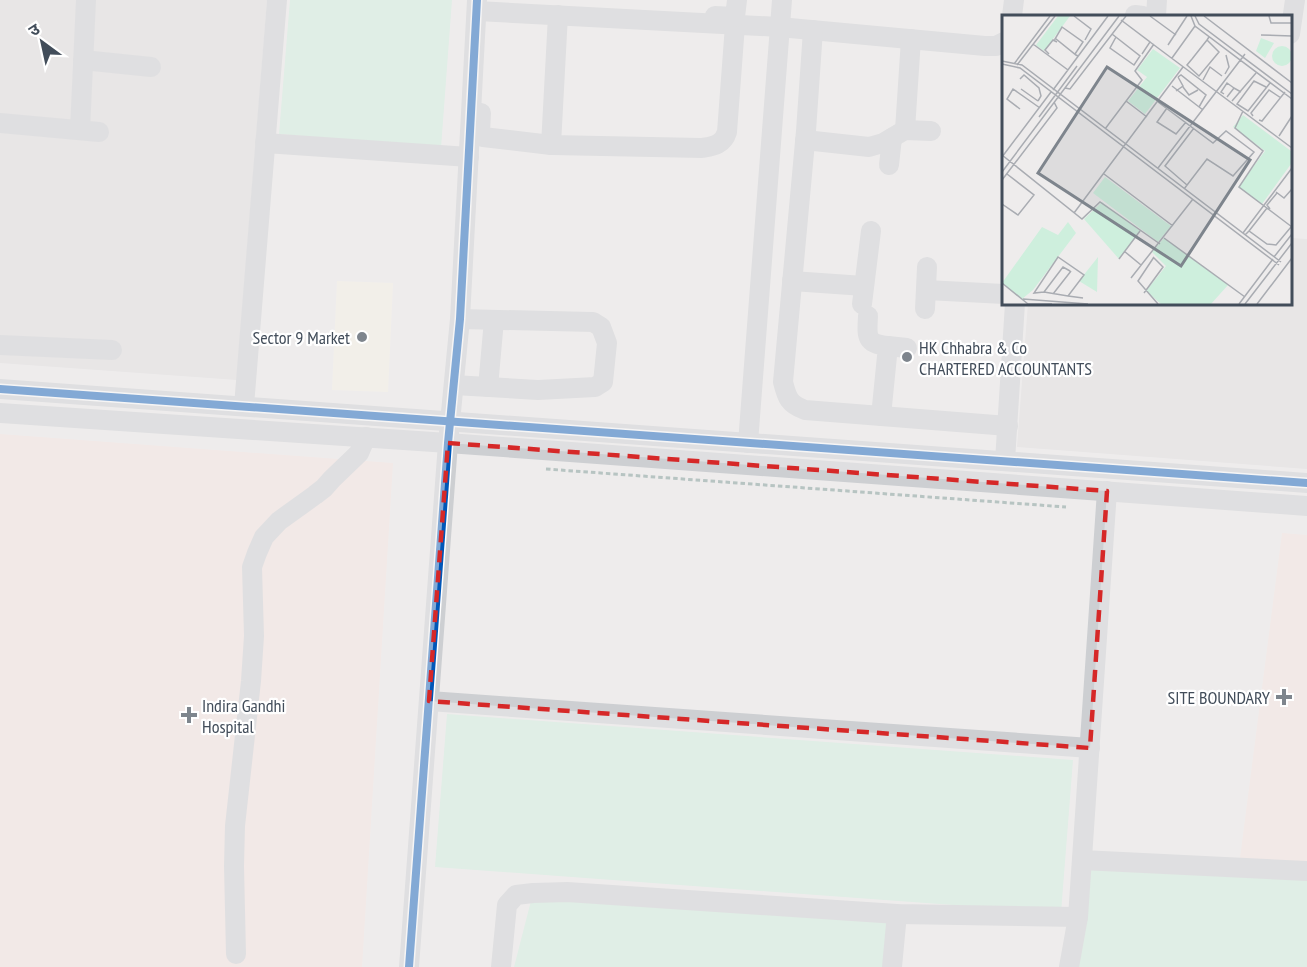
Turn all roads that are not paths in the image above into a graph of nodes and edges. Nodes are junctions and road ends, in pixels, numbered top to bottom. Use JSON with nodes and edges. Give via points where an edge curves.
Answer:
{"nodes":[{"id":1,"x":86,"y":0,"type":"edge"},
{"id":2,"x":277,"y":0,"type":"edge"},
{"id":3,"x":509,"y":0,"type":"edge"},
{"id":4,"x":737,"y":0,"type":"edge"},
{"id":5,"x":782,"y":0,"type":"edge"},
{"id":6,"x":1014,"y":0,"type":"edge"},
{"id":7,"x":1157,"y":0,"type":"edge"},
{"id":8,"x":1295,"y":0,"type":"edge"},
{"id":9,"x":481,"y":8,"type":"edge"},
{"id":10,"x":558,"y":15,"type":"junction"},
{"id":11,"x":1012,"y":15,"type":"edge"},
{"id":12,"x":1156,"y":15,"type":"edge"},
{"id":13,"x":1292,"y":20,"type":"edge"},
{"id":14,"x":735,"y":25,"type":"junction"},
{"id":15,"x":779,"y":27,"type":"junction"},
{"id":16,"x":813,"y":30,"type":"junction"},
{"id":17,"x":911,"y":39,"type":"junction"},
{"id":18,"x":1002,"y":43,"type":"edge"},
{"id":19,"x":83,"y":60,"type":"junction"},
{"id":20,"x":151,"y":67,"type":"dead end"},
{"id":21,"x":0,"y":123,"type":"edge"},
{"id":22,"x":931,"y":131,"type":"dead end"},
{"id":23,"x":899,"y":134,"type":"junction"},
{"id":24,"x":805,"y":140,"type":"junction"},
{"id":25,"x":265,"y":143,"type":"junction"},
{"id":26,"x":551,"y":145,"type":"junction"},
{"id":27,"x":469,"y":157,"type":"junction"},
{"id":28,"x":889,"y":165,"type":"dead end"},
{"id":29,"x":871,"y":231,"type":"dead end"},
{"id":30,"x":927,"y":267,"type":"dead end"},
{"id":31,"x":792,"y":281,"type":"junction"},
{"id":32,"x":1002,"y":294,"type":"edge"},
{"id":33,"x":865,"y":302,"type":"junction"},
{"id":34,"x":1015,"y":304,"type":"edge"},
{"id":35,"x":460,"y":319,"type":"junction"},
{"id":36,"x":494,"y":320,"type":"junction"},
{"id":37,"x":0,"y":345,"type":"edge"},
{"id":38,"x":112,"y":350,"type":"dead end"},
{"id":39,"x":454,"y":385,"type":"junction"},
{"id":40,"x":488,"y":387,"type":"junction"},
{"id":41,"x":0,"y":389,"type":"edge"},
{"id":42,"x":244,"y":406,"type":"junction"},
{"id":43,"x":0,"y":413,"type":"edge"},
{"id":44,"x":881,"y":416,"type":"junction"},
{"id":45,"x":450,"y":421,"type":"junction"},
{"id":46,"x":1008,"y":426,"type":"junction"},
{"id":47,"x":366,"y":437,"type":"junction"},
{"id":48,"x":448,"y":443,"type":"junction"},
{"id":49,"x":748,"y":443,"type":"junction"},
{"id":50,"x":1005,"y":461,"type":"junction"},
{"id":51,"x":1307,"y":483,"type":"edge"},
{"id":52,"x":1107,"y":491,"type":"junction"},
{"id":53,"x":1307,"y":506,"type":"edge"},
{"id":54,"x":429,"y":700,"type":"junction"},
{"id":55,"x":1090,"y":748,"type":"junction"},
{"id":56,"x":1082,"y":860,"type":"junction"},
{"id":57,"x":1307,"y":871,"type":"edge"},
{"id":58,"x":897,"y":915,"type":"junction"},
{"id":59,"x":1078,"y":917,"type":"junction"},
{"id":60,"x":236,"y":954,"type":"dead end"},
{"id":61,"x":409,"y":967,"type":"edge"},
{"id":62,"x":501,"y":967,"type":"edge"},
{"id":63,"x":892,"y":967,"type":"edge"},
{"id":64,"x":1069,"y":967,"type":"edge"}],
"edges":[{"from":1,"to":19,"type":"street"},
{"from":2,"to":25,"type":"street"},
{"from":3,"to":4,"type":"street","via":[[732,17]]},
{"from":5,"to":15,"type":"street"},
{"from":6,"to":11,"type":"street"},
{"from":7,"to":12,"type":"street"},
{"from":8,"to":13,"type":"street"},
{"from":9,"to":10,"type":"street"},
{"from":9,"to":26,"type":"street","via":[[480,136]]},
{"from":9,"to":27,"type":"street"},
{"from":10,"to":14,"type":"street"},
{"from":10,"to":26,"type":"street"},
{"from":14,"to":15,"type":"street"},
{"from":14,"to":26,"type":"street","via":[[727,132],[721,143],[702,148]]},
{"from":15,"to":16,"type":"street"},
{"from":15,"to":49,"type":"street"},
{"from":16,"to":17,"type":"street"},
{"from":16,"to":24,"type":"street"},
{"from":17,"to":18,"type":"street","via":[[985,46]]},
{"from":17,"to":23,"type":"street"},
{"from":19,"to":20,"type":"street"},
{"from":19,"to":21,"type":"street","via":[[89,131]]},
{"from":22,"to":23,"type":"street"},
{"from":23,"to":24,"type":"street","via":[[874,147]]},
{"from":23,"to":28,"type":"street"},
{"from":24,"to":31,"type":"street"},
{"from":25,"to":27,"type":"street"},
{"from":25,"to":42,"type":"street"},
{"from":27,"to":35,"type":"street"},
{"from":29,"to":33,"type":"street"},
{"from":30,"to":32,"type":"street","via":[[925,299]]},
{"from":31,"to":33,"type":"street"},
{"from":31,"to":44,"type":"street","via":[[783,382],[786,396],[805,410]]},
{"from":33,"to":44,"type":"street","via":[[869,339],[878,345],[898,347]]},
{"from":34,"to":46,"type":"street"},
{"from":35,"to":36,"type":"street"},
{"from":35,"to":39,"type":"street"},
{"from":36,"to":40,"type":"street"},
{"from":36,"to":40,"type":"street","via":[[593,322],[601,327],[607,343],[603,382],[595,387]]},
{"from":37,"to":38,"type":"street"},
{"from":39,"to":40,"type":"street"},
{"from":39,"to":45,"type":"street"},
{"from":41,"to":42,"type":"street"},
{"from":42,"to":45,"type":"street"},
{"from":43,"to":47,"type":"street"},
{"from":44,"to":46,"type":"street"},
{"from":45,"to":48,"type":"street"},
{"from":45,"to":49,"type":"street"},
{"from":46,"to":50,"type":"street"},
{"from":47,"to":48,"type":"street"},
{"from":47,"to":60,"type":"street","via":[[359,453],[264,537],[252,567],[254,636],[235,826]]},
{"from":48,"to":52,"type":"street"},
{"from":48,"to":54,"type":"street"},
{"from":49,"to":50,"type":"street"},
{"from":50,"to":51,"type":"street"},
{"from":52,"to":53,"type":"street"},
{"from":52,"to":55,"type":"street"},
{"from":54,"to":55,"type":"street"},
{"from":54,"to":61,"type":"street"},
{"from":55,"to":56,"type":"street"},
{"from":56,"to":57,"type":"street"},
{"from":56,"to":59,"type":"street"},
{"from":58,"to":59,"type":"street"},
{"from":58,"to":62,"type":"street","via":[[533,892],[516,895],[507,904]]},
{"from":58,"to":63,"type":"street"},
{"from":59,"to":64,"type":"street"}]}
